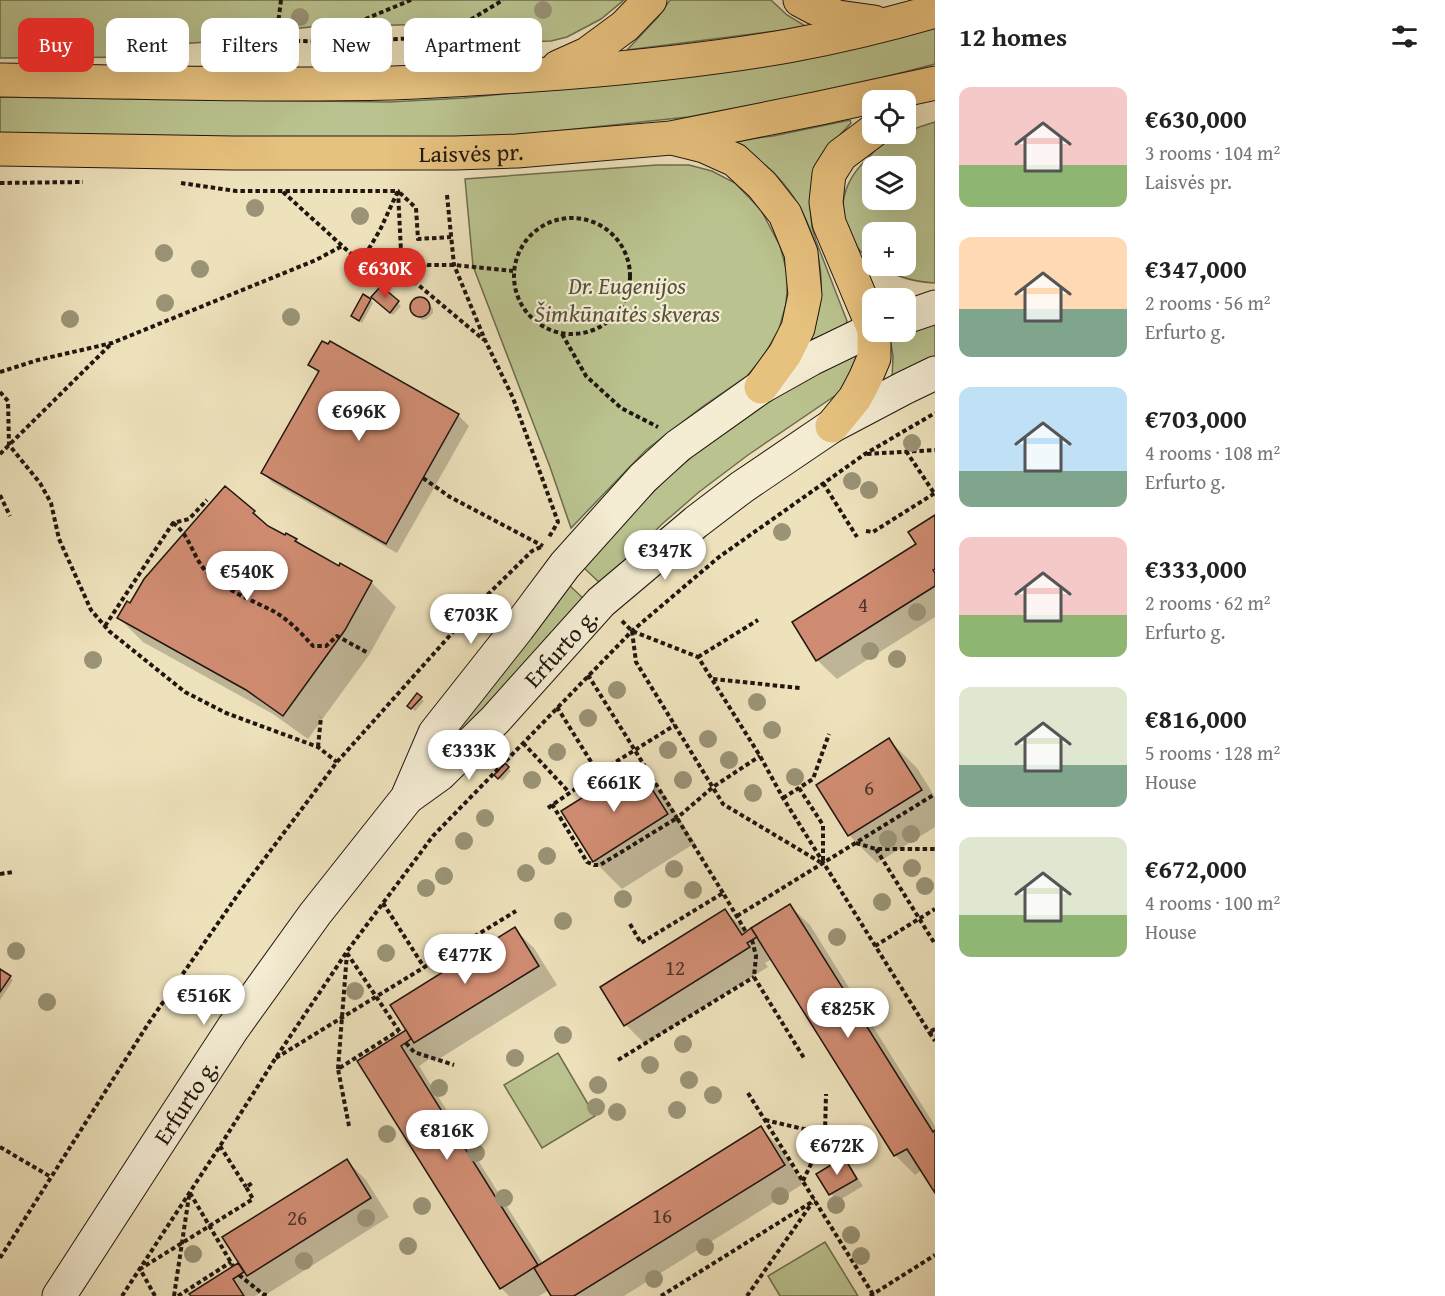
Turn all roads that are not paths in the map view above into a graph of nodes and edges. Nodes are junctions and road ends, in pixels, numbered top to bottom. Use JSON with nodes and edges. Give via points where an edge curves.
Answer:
{"nodes":[{"id":1,"x":650,"y":0,"type":"edge"},
{"id":2,"x":800,"y":0,"type":"edge"},
{"id":3,"x":935,"y":11,"type":"edge"},
{"id":4,"x":890,"y":24,"type":"junction"},
{"id":5,"x":541,"y":74,"type":"junction"},
{"id":6,"x":0,"y":80,"type":"edge"},
{"id":7,"x":935,"y":83,"type":"edge"},
{"id":8,"x":935,"y":92,"type":"edge"},
{"id":9,"x":916,"y":104,"type":"edge"},
{"id":10,"x":671,"y":138,"type":"junction"},
{"id":11,"x":862,"y":139,"type":"edge"},
{"id":12,"x":0,"y":149,"type":"edge"},
{"id":13,"x":862,"y":303,"type":"edge"},
{"id":14,"x":935,"y":307,"type":"edge"},
{"id":15,"x":916,"y":314,"type":"edge"},
{"id":16,"x":862,"y":334,"type":"edge"},
{"id":17,"x":873,"y":342,"type":"edge"},
{"id":18,"x":935,"y":373,"type":"edge"},
{"id":19,"x":761,"y":387,"type":"junction"},
{"id":20,"x":832,"y":426,"type":"junction"},
{"id":21,"x":406,"y":798,"type":"junction"},
{"id":22,"x":60,"y":1296,"type":"edge"}],
"edges":[{"from":1,"to":5,"type":"main road","via":[[625,26],[587,54]]},
{"from":2,"to":4,"type":"main road","via":[[838,17]]},
{"from":3,"to":4,"type":"main road"},
{"from":4,"to":5,"type":"main road","via":[[789,46],[694,60]]},
{"from":5,"to":6,"type":"main road","via":[[393,83]]},
{"from":7,"to":10,"type":"main road","name":"Laisvės pr."},
{"from":8,"to":9,"type":"main road"},
{"from":10,"to":12,"type":"main road","name":"Laisvės pr.","via":[[454,153]]},
{"from":10,"to":19,"type":"main road","via":[[704,146],[735,160],[785,214],[801,253],[805,295],[798,328]]},
{"from":11,"to":13,"type":"main road","via":[[841,155],[829,174],[826,202],[828,223]]},
{"from":14,"to":15,"type":"street"},
{"from":16,"to":19,"type":"street","name":"Erfurto g."},
{"from":17,"to":20,"type":"main road","via":[[873,358],[865,379]]},
{"from":18,"to":20,"type":"street","name":"Erfurto g."},
{"from":19,"to":21,"type":"street","name":"Erfurto g.","via":[[686,440],[642,478],[565,565],[435,734]]},
{"from":20,"to":21,"type":"street","name":"Erfurto g.","via":[[696,522],[601,602],[495,720],[440,774]]},
{"from":21,"to":22,"type":"street","name":"Erfurto g.","via":[[315,914],[233,1029]]}]}
